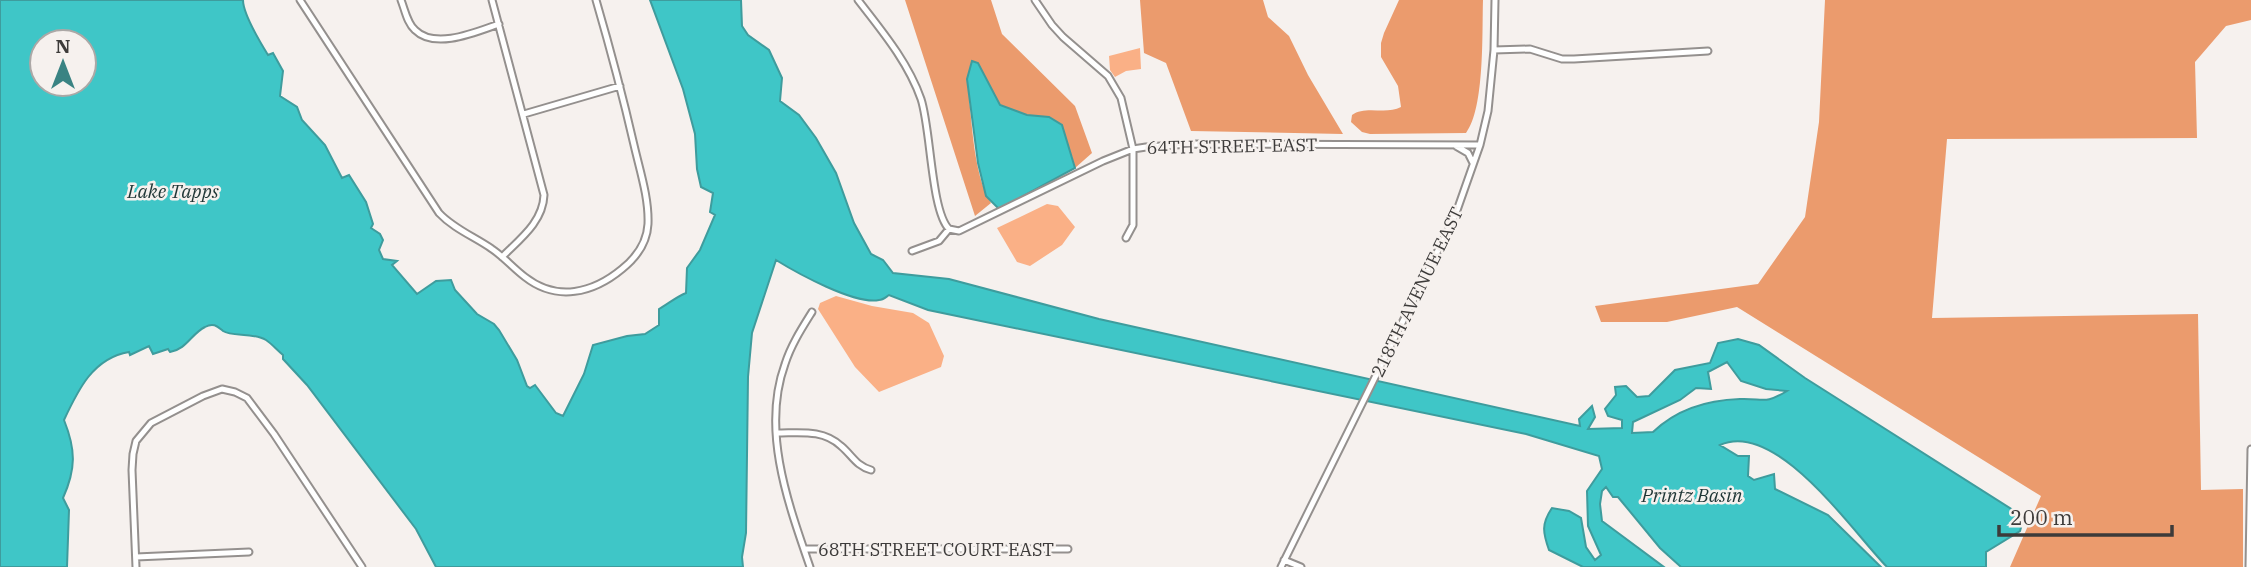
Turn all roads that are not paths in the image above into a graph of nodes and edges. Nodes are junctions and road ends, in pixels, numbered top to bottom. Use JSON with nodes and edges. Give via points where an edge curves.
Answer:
{"nodes":[{"id":1,"x":300,"y":0,"type":"edge"},
{"id":2,"x":401,"y":0,"type":"edge"},
{"id":3,"x":492,"y":0,"type":"edge"},
{"id":4,"x":596,"y":0,"type":"edge"},
{"id":5,"x":859,"y":0,"type":"edge"},
{"id":6,"x":1035,"y":0,"type":"edge"},
{"id":7,"x":1495,"y":0,"type":"edge"},
{"id":8,"x":499,"y":24,"type":"junction"},
{"id":9,"x":1494,"y":50,"type":"junction"},
{"id":10,"x":1708,"y":51,"type":"dead end"},
{"id":11,"x":620,"y":86,"type":"junction"},
{"id":12,"x":524,"y":114,"type":"junction"},
{"id":13,"x":1452,"y":144,"type":"junction"},
{"id":14,"x":1480,"y":145,"type":"junction"},
{"id":15,"x":1133,"y":149,"type":"junction"},
{"id":16,"x":1473,"y":166,"type":"junction"},
{"id":17,"x":949,"y":229,"type":"junction"},
{"id":18,"x":1126,"y":237,"type":"dead end"},
{"id":19,"x":912,"y":251,"type":"dead end"},
{"id":20,"x":502,"y":257,"type":"junction"},
{"id":21,"x":812,"y":312,"type":"dead end"},
{"id":22,"x":777,"y":433,"type":"junction"},
{"id":23,"x":2251,"y":449,"type":"edge"},
{"id":24,"x":871,"y":470,"type":"dead end"},
{"id":25,"x":2251,"y":489,"type":"edge"},
{"id":26,"x":804,"y":549,"type":"junction"},
{"id":27,"x":1068,"y":549,"type":"dead end"},
{"id":28,"x":249,"y":552,"type":"dead end"},
{"id":29,"x":136,"y":557,"type":"junction"},
{"id":30,"x":1284,"y":560,"type":"junction"},
{"id":31,"x":136,"y":567,"type":"edge"},
{"id":32,"x":362,"y":567,"type":"edge"},
{"id":33,"x":810,"y":567,"type":"edge"},
{"id":34,"x":1281,"y":567,"type":"edge"},
{"id":35,"x":1301,"y":567,"type":"edge"},
{"id":36,"x":2249,"y":567,"type":"edge"}],
"edges":[{"from":1,"to":20,"type":"street","via":[[439,213]]},
{"from":2,"to":8,"type":"street","via":[[414,29],[428,37],[450,38]]},
{"from":3,"to":8,"type":"street"},
{"from":4,"to":11,"type":"street"},
{"from":5,"to":17,"type":"street","via":[[895,48],[920,96],[936,189]]},
{"from":6,"to":15,"type":"street","via":[[1052,25],[1116,86]]},
{"from":7,"to":9,"type":"street","name":"218TH AVENUE EAST"},
{"from":8,"to":12,"type":"street"},
{"from":9,"to":10,"type":"street","via":[[1530,49],[1562,59]]},
{"from":9,"to":14,"type":"street","name":"218TH AVENUE EAST"},
{"from":11,"to":12,"type":"street"},
{"from":11,"to":20,"type":"street","via":[[647,204],[644,245],[612,276],[568,293],[536,285]]},
{"from":12,"to":20,"type":"street","via":[[544,203],[533,226]]},
{"from":13,"to":14,"type":"street","name":"64TH STREET EAST"},
{"from":13,"to":15,"type":"street","name":"64TH STREET EAST","via":[[1190,144]]},
{"from":13,"to":16,"type":"street","via":[[1466,150]]},
{"from":14,"to":16,"type":"street","name":"218TH AVENUE EAST"},
{"from":15,"to":17,"type":"street","name":"64TH STREET EAST","via":[[959,231]]},
{"from":15,"to":18,"type":"street","via":[[1133,225]]},
{"from":16,"to":30,"type":"street","name":"218TH AVENUE EAST","via":[[1455,216]]},
{"from":17,"to":19,"type":"street","name":"64TH STREET EAST","via":[[939,241]]},
{"from":21,"to":22,"type":"street","via":[[779,382]]},
{"from":22,"to":24,"type":"street","via":[[822,434]]},
{"from":22,"to":26,"type":"street","via":[[785,490]]},
{"from":23,"to":25,"type":"street"},
{"from":25,"to":36,"type":"street"},
{"from":26,"to":27,"type":"street","name":"68TH STREET COURT EAST"},
{"from":26,"to":33,"type":"street"},
{"from":28,"to":29,"type":"street"},
{"from":29,"to":31,"type":"street"},
{"from":29,"to":32,"type":"street","via":[[132,470],[136,442],[158,419],[203,396],[226,390],[247,398]]},
{"from":30,"to":34,"type":"street","name":"218TH AVENUE EAST"},
{"from":30,"to":35,"type":"street"}]}
